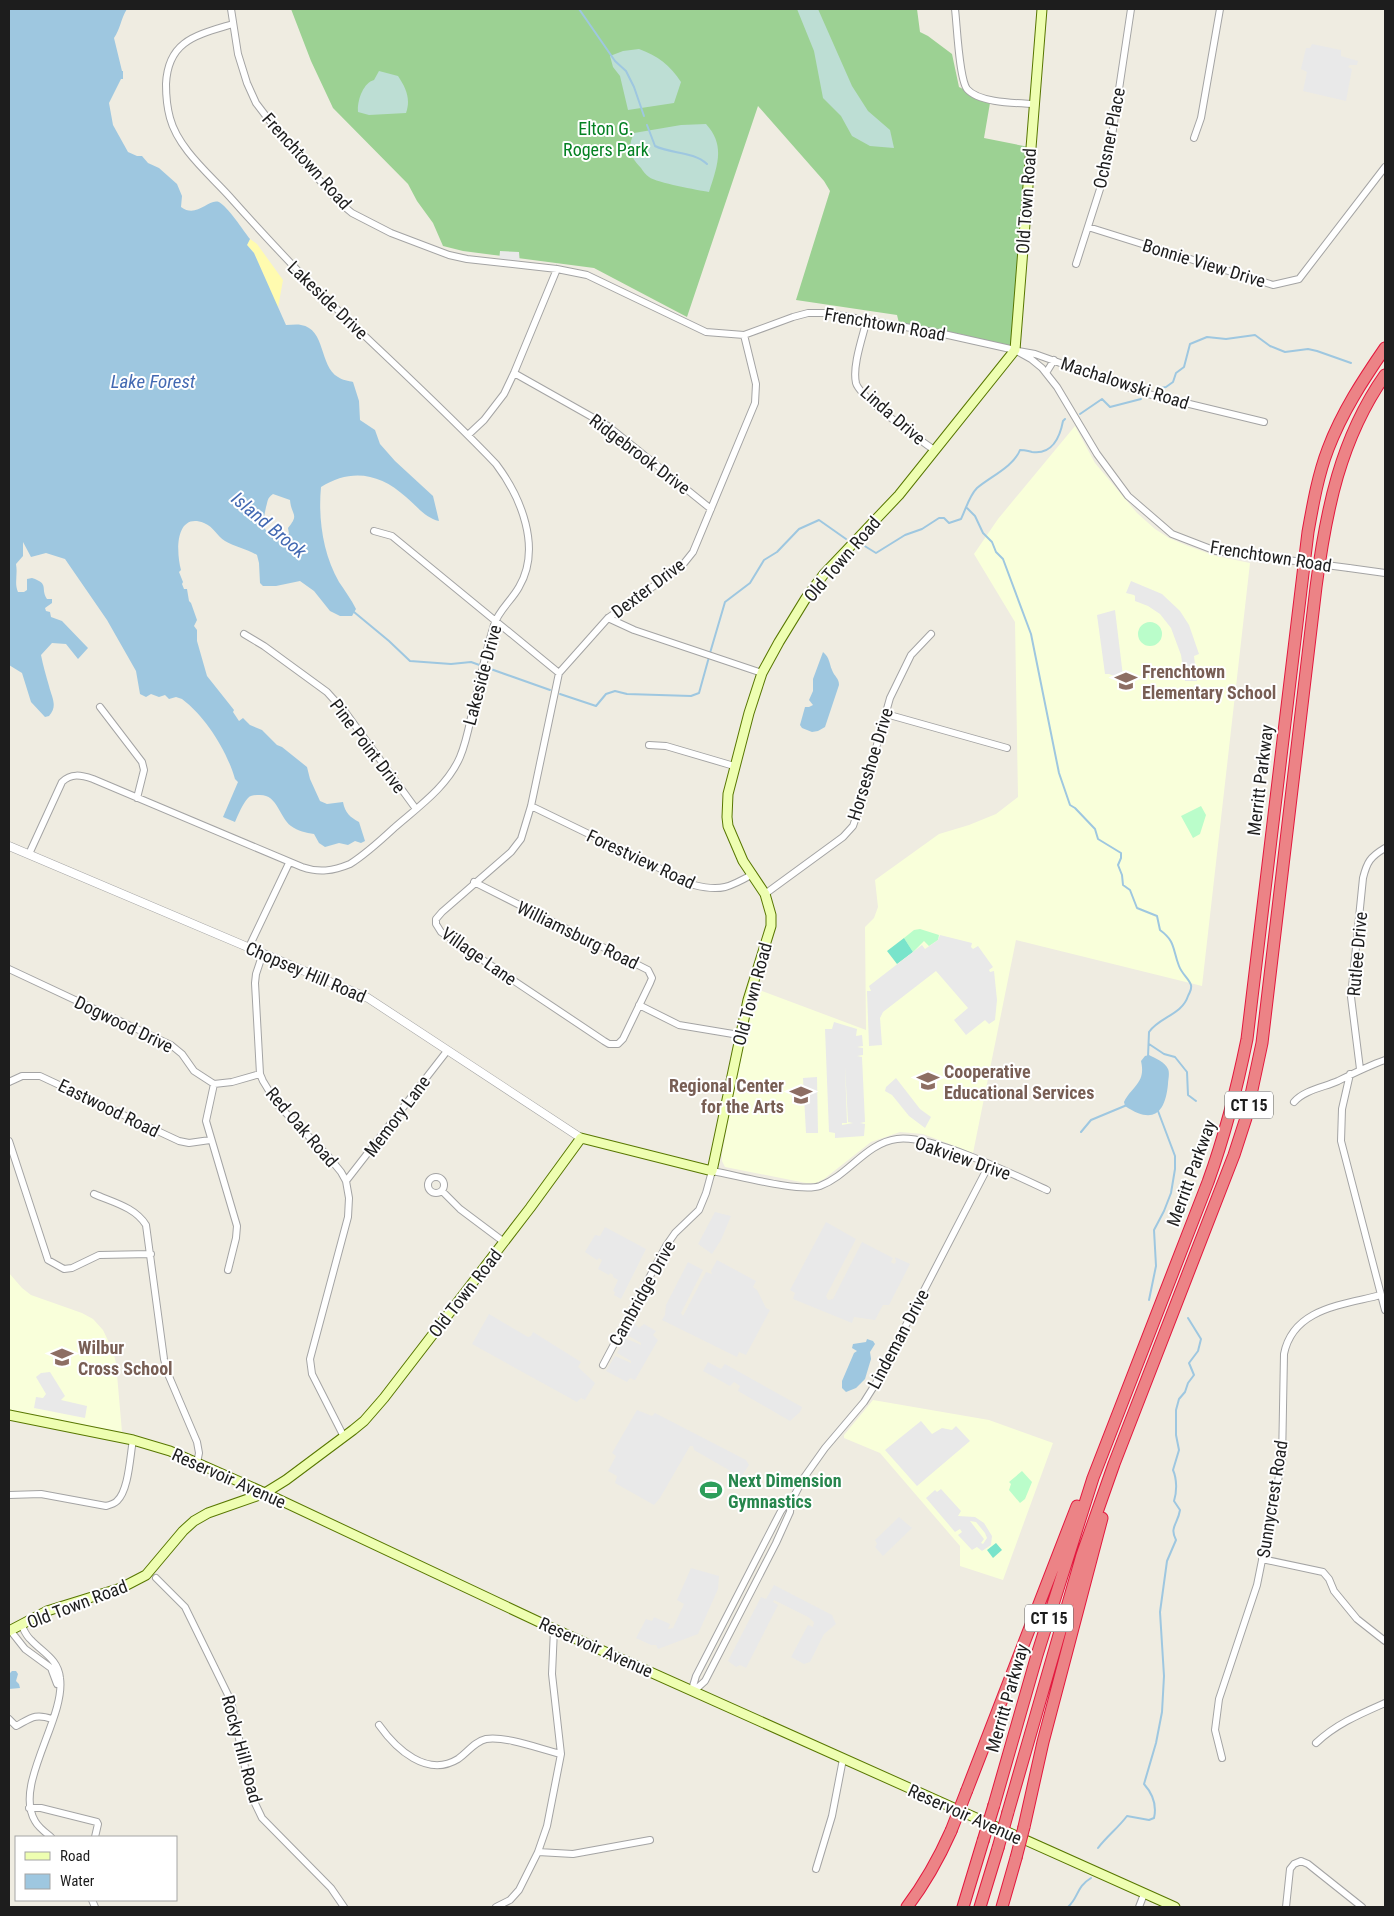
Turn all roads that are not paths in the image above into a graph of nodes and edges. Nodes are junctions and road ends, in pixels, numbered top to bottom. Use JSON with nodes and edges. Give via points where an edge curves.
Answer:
{"nodes":[{"id":1,"x":231,"y":9,"type":"edge"},
{"id":2,"x":955,"y":9,"type":"edge"},
{"id":3,"x":1042,"y":9,"type":"edge"},
{"id":4,"x":1131,"y":9,"type":"edge"},
{"id":5,"x":1220,"y":9,"type":"edge"},
{"id":6,"x":232,"y":24,"type":"junction"},
{"id":7,"x":1034,"y":104,"type":"junction"},
{"id":8,"x":1194,"y":138,"type":"dead end"},
{"id":9,"x":1385,"y":167,"type":"edge"},
{"id":10,"x":1088,"y":227,"type":"junction"},
{"id":11,"x":1076,"y":264,"type":"dead end"},
{"id":12,"x":557,"y":269,"type":"junction"},
{"id":13,"x":867,"y":319,"type":"junction"},
{"id":14,"x":744,"y":335,"type":"junction"},
{"id":15,"x":1385,"y":348,"type":"edge"},
{"id":16,"x":1014,"y":350,"type":"junction"},
{"id":17,"x":1054,"y":360,"type":"junction"},
{"id":18,"x":514,"y":373,"type":"junction"},
{"id":19,"x":1046,"y":373,"type":"junction"},
{"id":20,"x":1385,"y":375,"type":"edge"},
{"id":21,"x":1264,"y":422,"type":"dead end"},
{"id":22,"x":468,"y":435,"type":"junction"},
{"id":23,"x":934,"y":450,"type":"junction"},
{"id":24,"x":711,"y":509,"type":"junction"},
{"id":25,"x":374,"y":531,"type":"dead end"},
{"id":26,"x":1385,"y":573,"type":"edge"},
{"id":27,"x":608,"y":618,"type":"junction"},
{"id":28,"x":495,"y":620,"type":"junction"},
{"id":29,"x":244,"y":634,"type":"dead end"},
{"id":30,"x":931,"y":634,"type":"dead end"},
{"id":31,"x":559,"y":673,"type":"junction"},
{"id":32,"x":762,"y":673,"type":"junction"},
{"id":33,"x":100,"y":707,"type":"dead end"},
{"id":34,"x":886,"y":714,"type":"junction"},
{"id":35,"x":649,"y":746,"type":"dead end"},
{"id":36,"x":1007,"y":748,"type":"dead end"},
{"id":37,"x":734,"y":766,"type":"junction"},
{"id":38,"x":137,"y":798,"type":"junction"},
{"id":39,"x":531,"y":806,"type":"junction"},
{"id":40,"x":416,"y":809,"type":"junction"},
{"id":41,"x":9,"y":846,"type":"edge"},
{"id":42,"x":1385,"y":848,"type":"edge"},
{"id":43,"x":29,"y":854,"type":"junction"},
{"id":44,"x":289,"y":862,"type":"junction"},
{"id":45,"x":753,"y":874,"type":"junction"},
{"id":46,"x":474,"y":882,"type":"junction"},
{"id":47,"x":765,"y":894,"type":"junction"},
{"id":48,"x":249,"y":947,"type":"junction"},
{"id":49,"x":264,"y":953,"type":"junction"},
{"id":50,"x":9,"y":969,"type":"edge"},
{"id":51,"x":639,"y":1006,"type":"junction"},
{"id":52,"x":739,"y":1035,"type":"junction"},
{"id":53,"x":447,"y":1051,"type":"junction"},
{"id":54,"x":1385,"y":1060,"type":"edge"},
{"id":55,"x":1360,"y":1069,"type":"junction"},
{"id":56,"x":260,"y":1074,"type":"junction"},
{"id":57,"x":1350,"y":1074,"type":"junction"},
{"id":58,"x":9,"y":1082,"type":"edge"},
{"id":59,"x":214,"y":1084,"type":"junction"},
{"id":60,"x":1294,"y":1102,"type":"dead end"},
{"id":61,"x":581,"y":1138,"type":"junction"},
{"id":62,"x":210,"y":1140,"type":"junction"},
{"id":63,"x":9,"y":1141,"type":"edge"},
{"id":64,"x":990,"y":1165,"type":"junction"},
{"id":65,"x":712,"y":1171,"type":"junction"},
{"id":66,"x":346,"y":1182,"type":"junction"},
{"id":67,"x":1047,"y":1190,"type":"dead end"},
{"id":68,"x":442,"y":1191,"type":"dead end"},
{"id":69,"x":94,"y":1194,"type":"dead end"},
{"id":70,"x":504,"y":1242,"type":"junction"},
{"id":71,"x":151,"y":1254,"type":"junction"},
{"id":72,"x":228,"y":1270,"type":"dead end"},
{"id":73,"x":1381,"y":1295,"type":"junction"},
{"id":74,"x":1385,"y":1310,"type":"edge"},
{"id":75,"x":603,"y":1365,"type":"dead end"},
{"id":76,"x":9,"y":1415,"type":"edge"},
{"id":77,"x":1128,"y":1427,"type":"junction"},
{"id":78,"x":1110,"y":1432,"type":"junction"},
{"id":79,"x":344,"y":1437,"type":"junction"},
{"id":80,"x":133,"y":1440,"type":"junction"},
{"id":81,"x":197,"y":1463,"type":"junction"},
{"id":82,"x":264,"y":1493,"type":"junction"},
{"id":83,"x":9,"y":1495,"type":"edge"},
{"id":84,"x":790,"y":1502,"type":"junction"},
{"id":85,"x":778,"y":1518,"type":"junction"},
{"id":86,"x":786,"y":1522,"type":"junction"},
{"id":87,"x":1262,"y":1559,"type":"junction"},
{"id":88,"x":753,"y":1565,"type":"junction"},
{"id":89,"x":762,"y":1570,"type":"junction"},
{"id":90,"x":156,"y":1578,"type":"dead end"},
{"id":91,"x":744,"y":1582,"type":"junction"},
{"id":92,"x":754,"y":1586,"type":"junction"},
{"id":93,"x":21,"y":1624,"type":"junction"},
{"id":94,"x":554,"y":1629,"type":"junction"},
{"id":95,"x":10,"y":1630,"type":"edge"},
{"id":96,"x":1385,"y":1640,"type":"edge"},
{"id":97,"x":694,"y":1691,"type":"junction"},
{"id":98,"x":1385,"y":1704,"type":"edge"},
{"id":99,"x":55,"y":1710,"type":"junction"},
{"id":100,"x":9,"y":1719,"type":"edge"},
{"id":101,"x":52,"y":1719,"type":"junction"},
{"id":102,"x":379,"y":1725,"type":"dead end"},
{"id":103,"x":1316,"y":1743,"type":"dead end"},
{"id":104,"x":561,"y":1754,"type":"junction"},
{"id":105,"x":843,"y":1758,"type":"junction"},
{"id":106,"x":1222,"y":1758,"type":"dead end"},
{"id":107,"x":29,"y":1808,"type":"junction"},
{"id":108,"x":50,"y":1836,"type":"edge"},
{"id":109,"x":95,"y":1836,"type":"edge"},
{"id":110,"x":650,"y":1840,"type":"dead end"},
{"id":111,"x":538,"y":1852,"type":"junction"},
{"id":112,"x":816,"y":1870,"type":"dead end"},
{"id":113,"x":1144,"y":1894,"type":"junction"},
{"id":114,"x":344,"y":1907,"type":"edge"},
{"id":115,"x":496,"y":1907,"type":"edge"},
{"id":116,"x":907,"y":1907,"type":"edge"},
{"id":117,"x":963,"y":1907,"type":"edge"},
{"id":118,"x":980,"y":1907,"type":"edge"},
{"id":119,"x":1002,"y":1907,"type":"edge"},
{"id":120,"x":1139,"y":1907,"type":"edge"},
{"id":121,"x":1175,"y":1907,"type":"edge"},
{"id":122,"x":1286,"y":1907,"type":"edge"},
{"id":123,"x":1362,"y":1907,"type":"edge"}],
"edges":[{"from":1,"to":6,"type":"street","name":"Frenchtown Road"},
{"from":2,"to":7,"type":"street","via":[[962,74],[967,88],[987,99]]},
{"from":3,"to":7,"type":"main road","name":"Old Town Road"},
{"from":4,"to":10,"type":"street","name":"Ochsner Place","via":[[1109,156]]},
{"from":5,"to":8,"type":"street","via":[[1201,118]]},
{"from":6,"to":12,"type":"street","name":"Frenchtown Road","via":[[243,72],[262,113],[352,213],[449,255]]},
{"from":6,"to":22,"type":"street","name":"Lakeside Drive","via":[[186,42],[172,56],[166,89],[175,132],[288,261]]},
{"from":7,"to":16,"type":"main road","name":"Old Town Road"},
{"from":9,"to":10,"type":"street","name":"Bonnie View Drive","via":[[1299,279],[1273,285]]},
{"from":10,"to":11,"type":"street","name":"Ochsner Place"},
{"from":12,"to":14,"type":"street","name":"Frenchtown Road","via":[[596,278],[706,332]]},
{"from":12,"to":18,"type":"street"},
{"from":13,"to":14,"type":"street","name":"Frenchtown Road","via":[[808,313]]},
{"from":13,"to":16,"type":"street","name":"Frenchtown Road"},
{"from":13,"to":23,"type":"street","name":"Linda Drive","via":[[856,365],[859,389]]},
{"from":14,"to":24,"type":"street","name":"Dexter Drive","via":[[756,384],[756,403]]},
{"from":15,"to":78,"type":"highway","name":"Merritt Parkway","number":"CT 15","via":[[1353,396],[1338,426],[1318,482],[1309,523],[1247,1039],[1234,1102],[1217,1158]]},
{"from":16,"to":17,"type":"street","name":"Machalowski Road"},
{"from":16,"to":19,"type":"street","name":"Frenchtown Road","via":[[1031,359]]},
{"from":16,"to":23,"type":"main road","name":"Old Town Road"},
{"from":17,"to":19,"type":"street"},
{"from":17,"to":21,"type":"street","name":"Machalowski Road","via":[[1144,392]]},
{"from":18,"to":22,"type":"street","via":[[491,412]]},
{"from":18,"to":24,"type":"street","name":"Ridgebrook Drive","via":[[608,426]]},
{"from":19,"to":26,"type":"street","name":"Frenchtown Road","bridge":true,"via":[[1128,496],[1172,534],[1216,551]]},
{"from":20,"to":77,"type":"highway","name":"Merritt Parkway","number":"CT 15","via":[[1348,444],[1327,514],[1262,1043],[1246,1118]]},
{"from":22,"to":28,"type":"street","name":"Lakeside Drive","via":[[496,464],[513,489],[527,535],[525,576]]},
{"from":23,"to":32,"type":"main road","name":"Old Town Road","via":[[899,495],[824,574],[806,598]]},
{"from":24,"to":27,"type":"street","name":"Dexter Drive","via":[[693,552],[681,567]]},
{"from":25,"to":28,"type":"street","via":[[392,536]]},
{"from":27,"to":31,"type":"street","name":"Dexter Drive"},
{"from":27,"to":32,"type":"street","via":[[634,630]]},
{"from":28,"to":31,"type":"street"},
{"from":28,"to":40,"type":"street","name":"Lakeside Drive","via":[[461,755],[445,781]]},
{"from":29,"to":40,"type":"street","name":"Pine Point Drive","via":[[327,692]]},
{"from":30,"to":34,"type":"street","name":"Horseshoe Drive","via":[[912,654],[890,698]]},
{"from":31,"to":39,"type":"street","name":"Dexter Drive"},
{"from":32,"to":37,"type":"main road","name":"Old Town Road"},
{"from":33,"to":38,"type":"street","via":[[142,762],[143,779]]},
{"from":34,"to":36,"type":"street"},
{"from":34,"to":47,"type":"street","name":"Horseshoe Drive","via":[[853,826],[843,837]]},
{"from":35,"to":37,"type":"street","via":[[666,746]]},
{"from":37,"to":45,"type":"main road","name":"Old Town Road","via":[[726,817],[743,861]]},
{"from":38,"to":43,"type":"street","name":"Lakeside Drive","via":[[86,776],[66,778],[57,790]]},
{"from":38,"to":44,"type":"street","name":"Lakeside Drive"},
{"from":39,"to":45,"type":"street","name":"Forestview Road","via":[[694,885],[709,889],[725,888]]},
{"from":39,"to":46,"type":"street","name":"Village Lane","via":[[517,845]]},
{"from":40,"to":44,"type":"street","name":"Lakeside Drive","via":[[340,869],[312,870]]},
{"from":41,"to":43,"type":"street","name":"Chopsey Hill Road"},
{"from":42,"to":55,"type":"street","name":"Rutlee Drive","via":[[1367,863],[1363,878],[1352,997]]},
{"from":43,"to":48,"type":"street","name":"Chopsey Hill Road"},
{"from":44,"to":48,"type":"street"},
{"from":45,"to":47,"type":"main road","name":"Old Town Road"},
{"from":46,"to":51,"type":"street","name":"Williamsburg Road","via":[[648,970],[652,978]]},
{"from":46,"to":51,"type":"street","name":"Village Lane","via":[[438,915],[436,924],[441,932],[609,1044],[618,1044],[623,1039]]},
{"from":47,"to":52,"type":"main road","name":"Old Town Road","via":[[771,926]]},
{"from":48,"to":49,"type":"street","name":"Chopsey Hill Road"},
{"from":49,"to":53,"type":"street","name":"Chopsey Hill Road","via":[[368,998]]},
{"from":49,"to":56,"type":"street","name":"Red Oak Road","via":[[255,984]]},
{"from":50,"to":59,"type":"street","name":"Dogwood Drive","via":[[171,1045],[194,1070]]},
{"from":51,"to":52,"type":"street","via":[[679,1025]]},
{"from":52,"to":65,"type":"main road","name":"Old Town Road"},
{"from":53,"to":61,"type":"street","name":"Chopsey Hill Road"},
{"from":53,"to":66,"type":"street","name":"Memory Lane"},
{"from":54,"to":55,"type":"street"},
{"from":55,"to":57,"type":"street"},
{"from":56,"to":59,"type":"street"},
{"from":56,"to":66,"type":"street","name":"Red Oak Road","via":[[277,1104],[328,1156]]},
{"from":57,"to":60,"type":"street","via":[[1300,1096]]},
{"from":57,"to":73,"type":"street","via":[[1342,1109],[1341,1141]]},
{"from":58,"to":62,"type":"street","name":"Eastwood Road","via":[[22,1076],[40,1076],[178,1141]]},
{"from":59,"to":62,"type":"street","via":[[205,1118]]},
{"from":61,"to":65,"type":"main road"},
{"from":61,"to":70,"type":"main road","name":"Old Town Road"},
{"from":62,"to":72,"type":"street","via":[[237,1222]]},
{"from":63,"to":71,"type":"street","via":[[46,1258],[52,1263],[64,1269],[99,1255]]},
{"from":64,"to":65,"type":"street","name":"Oakview Drive","via":[[931,1143],[906,1138],[878,1145],[826,1183],[814,1188]]},
{"from":64,"to":67,"type":"street","name":"Oakview Drive"},
{"from":64,"to":84,"type":"street","name":"Lindeman Drive","via":[[876,1383],[825,1448]]},
{"from":65,"to":75,"type":"street","name":"Cambridge Drive","via":[[699,1210],[666,1246]]},
{"from":66,"to":79,"type":"street","name":"Red Oak Road","via":[[348,1217],[310,1358],[312,1374]]},
{"from":68,"to":70,"type":"street"},
{"from":69,"to":71,"type":"street","via":[[140,1216],[148,1230]]},
{"from":70,"to":79,"type":"main road","name":"Old Town Road","via":[[384,1398],[364,1421]]},
{"from":71,"to":81,"type":"street","via":[[164,1359],[197,1442]]},
{"from":73,"to":74,"type":"street"},
{"from":73,"to":87,"type":"street","name":"Sunnycrest Road","via":[[1317,1312],[1290,1334],[1284,1354],[1282,1461]]},
{"from":76,"to":80,"type":"main road","name":"Reservoir Avenue"},
{"from":77,"to":118,"type":"highway","name":"Merritt Parkway","number":"CT 15","bridge":true,"via":[[1082,1555]]},
{"from":77,"to":119,"type":"highway","bridge":true,"via":[[1129,1439],[1085,1575]]},
{"from":78,"to":116,"type":"highway","bridge":true,"via":[[1099,1450],[951,1831],[938,1860]]},
{"from":78,"to":117,"type":"highway","name":"Merritt Parkway","number":"CT 15","bridge":true,"via":[[1068,1554]]},
{"from":79,"to":82,"type":"main road","name":"Old Town Road"},
{"from":80,"to":81,"type":"main road","name":"Reservoir Avenue"},
{"from":80,"to":83,"type":"street","via":[[125,1487],[115,1503],[106,1506],[32,1494]]},
{"from":81,"to":82,"type":"main road","name":"Reservoir Avenue"},
{"from":82,"to":93,"type":"main road","name":"Old Town Road","via":[[194,1521],[146,1575],[133,1583],[47,1611]]},
{"from":82,"to":94,"type":"main road","name":"Reservoir Avenue"},
{"from":84,"to":85,"type":"street","name":"Lindeman Drive"},
{"from":84,"to":86,"type":"street","name":"Lindeman Drive"},
{"from":85,"to":86,"type":"street"},
{"from":85,"to":88,"type":"street","name":"Lindeman Drive"},
{"from":86,"to":89,"type":"street","name":"Lindeman Drive"},
{"from":87,"to":96,"type":"street","via":[[1323,1572],[1357,1619]]},
{"from":87,"to":106,"type":"street","name":"Sunnycrest Road","via":[[1257,1585],[1218,1699],[1215,1730]]},
{"from":88,"to":89,"type":"street"},
{"from":88,"to":91,"type":"street","name":"Lindeman Drive"},
{"from":89,"to":92,"type":"street","name":"Lindeman Drive"},
{"from":90,"to":114,"type":"street","name":"Rocky Hill Road","via":[[185,1607],[228,1694],[251,1795],[262,1818],[332,1888]]},
{"from":91,"to":92,"type":"street"},
{"from":91,"to":97,"type":"street","name":"Lindeman Drive","via":[[696,1676]]},
{"from":92,"to":97,"type":"street","name":"Lindeman Drive","via":[[705,1681]]},
{"from":93,"to":95,"type":"main road","name":"Old Town Road"},
{"from":93,"to":99,"type":"street","via":[[27,1636],[54,1660],[58,1669],[60,1691]]},
{"from":94,"to":97,"type":"main road","name":"Reservoir Avenue"},
{"from":94,"to":104,"type":"street","via":[[552,1674]]},
{"from":95,"to":99,"type":"street","via":[[25,1649],[54,1672],[57,1686]]},
{"from":97,"to":105,"type":"main road","name":"Reservoir Avenue"},
{"from":98,"to":103,"type":"street","via":[[1340,1724]]},
{"from":99,"to":101,"type":"street"},
{"from":100,"to":101,"type":"street","via":[[16,1726],[35,1716]]},
{"from":101,"to":107,"type":"street","via":[[30,1791]]},
{"from":102,"to":104,"type":"street","via":[[417,1761],[432,1765],[446,1765],[474,1744],[486,1740],[504,1740]]},
{"from":104,"to":111,"type":"street","via":[[547,1826]]},
{"from":105,"to":112,"type":"street","via":[[832,1816]]},
{"from":105,"to":113,"type":"main road","name":"Reservoir Avenue"},
{"from":107,"to":108,"type":"street","via":[[35,1823]]},
{"from":107,"to":109,"type":"street","via":[[97,1822]]},
{"from":110,"to":111,"type":"street","via":[[574,1854]]},
{"from":111,"to":115,"type":"street","via":[[519,1890],[510,1900]]},
{"from":113,"to":120,"type":"street"},
{"from":113,"to":121,"type":"main road","name":"Reservoir Avenue"},
{"from":122,"to":123,"type":"street","via":[[1290,1868],[1301,1861]]}]}
